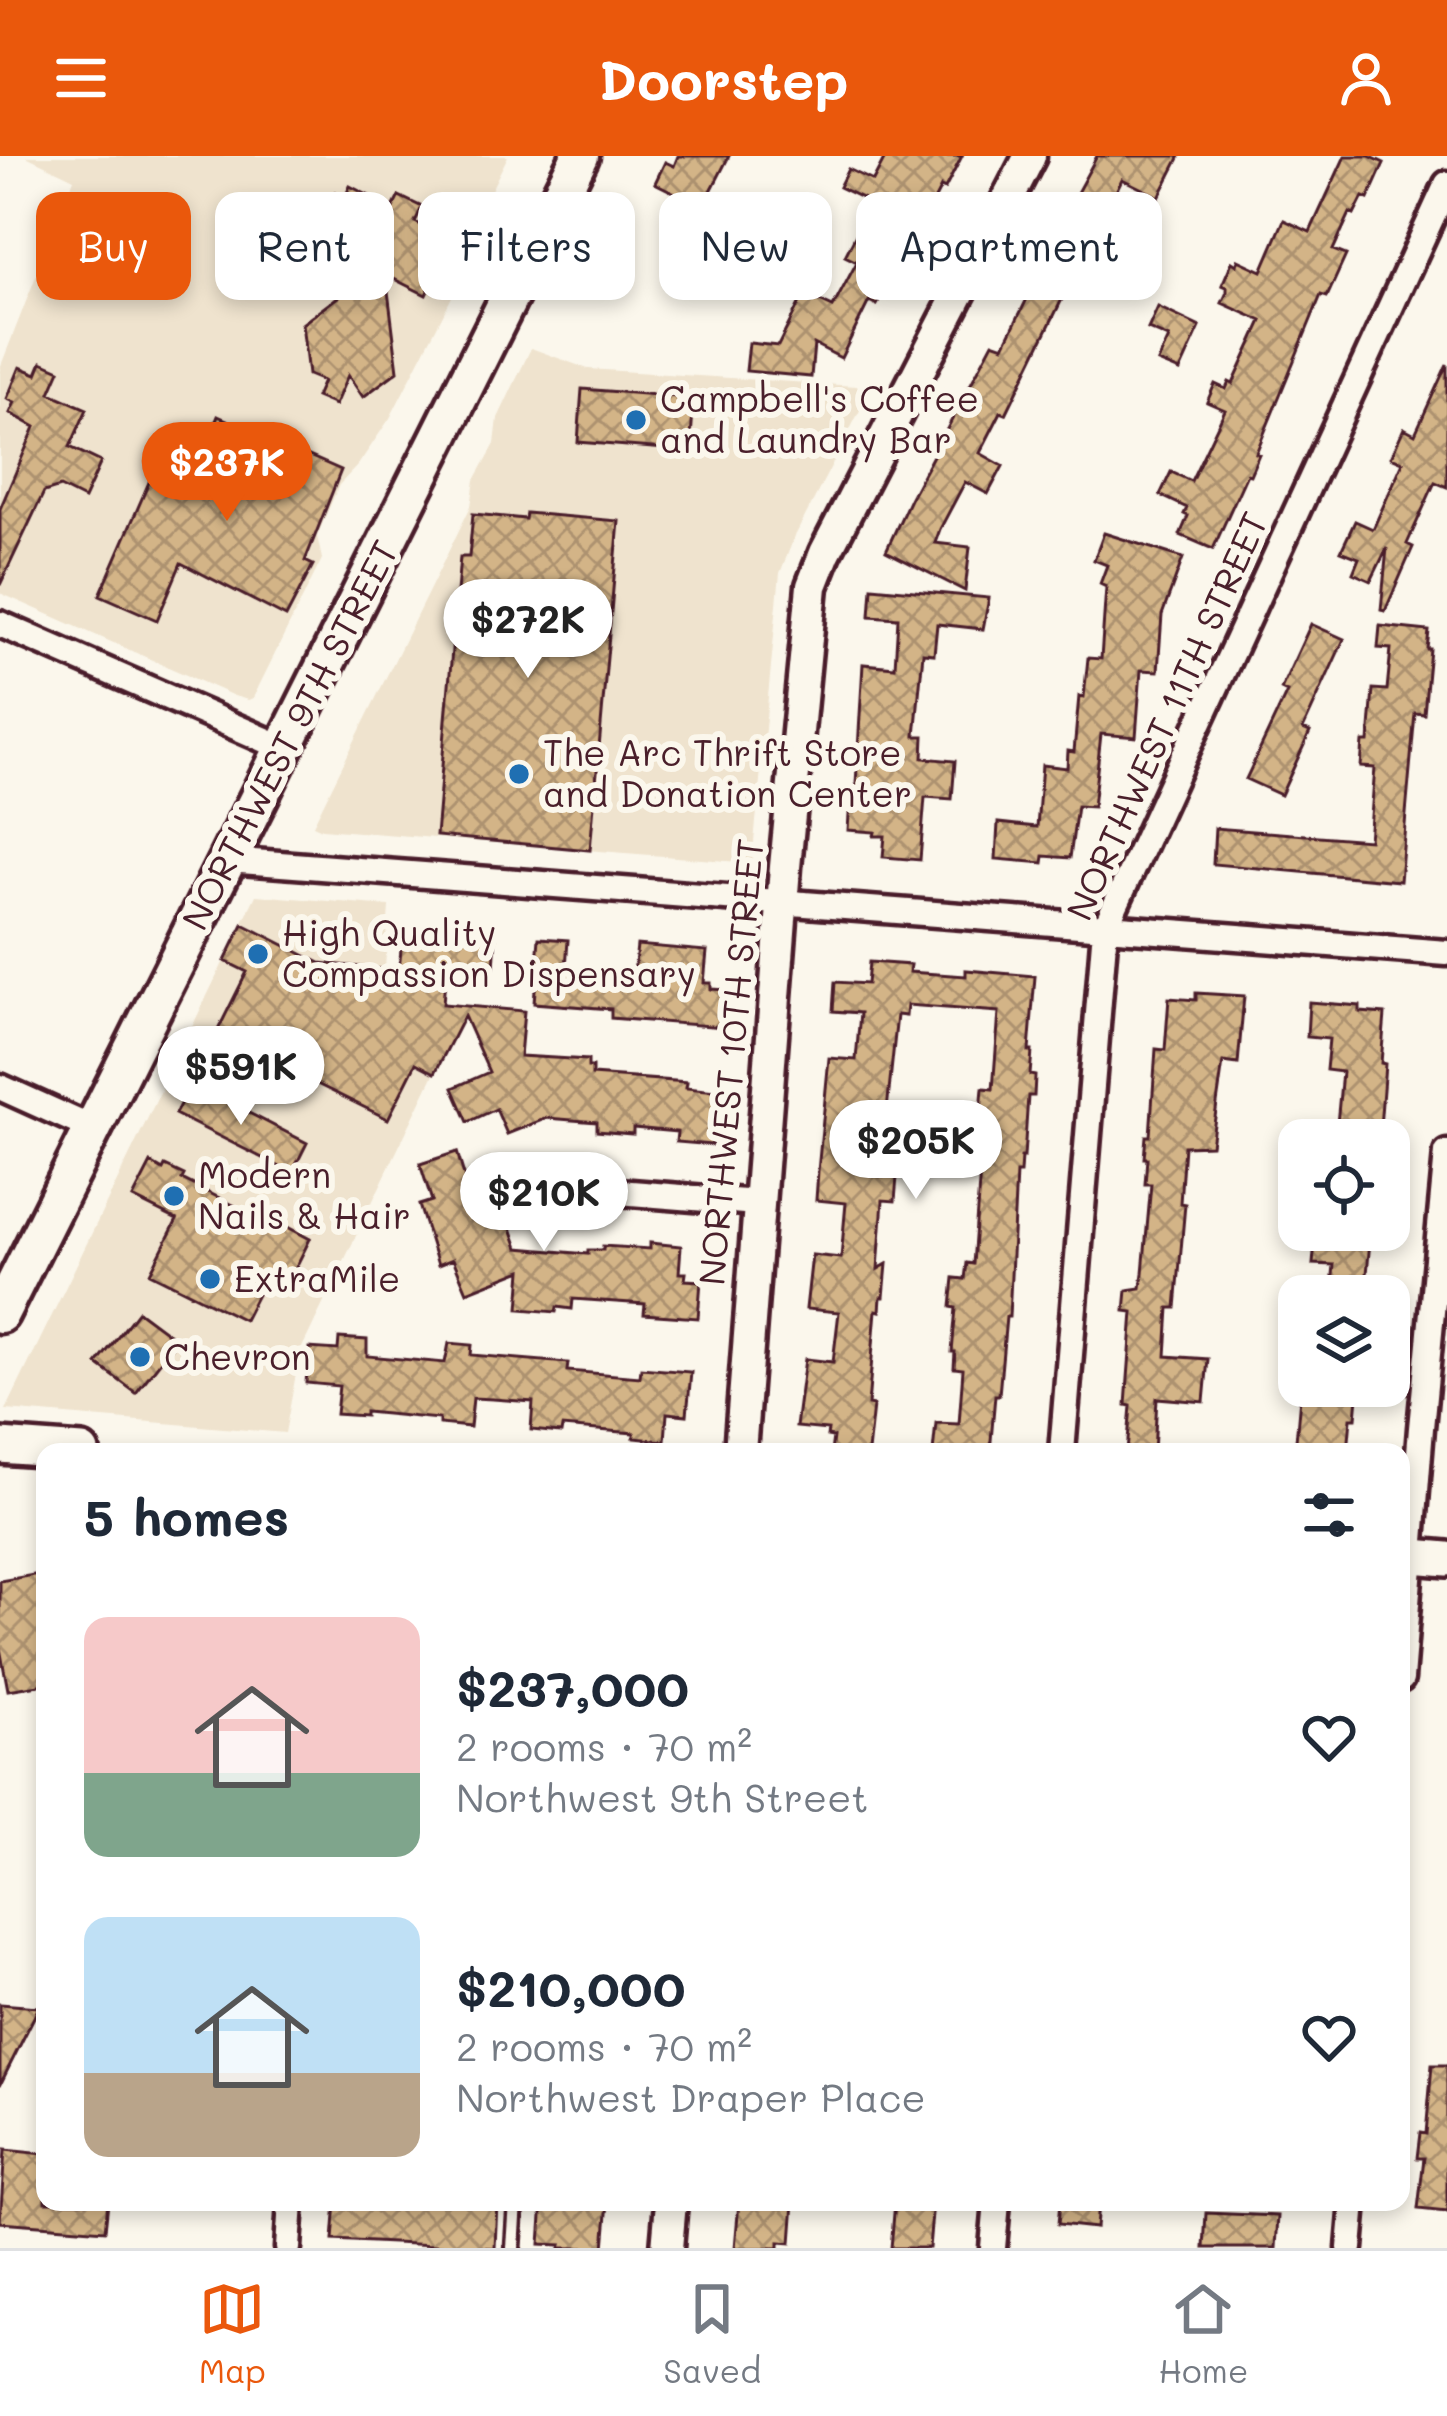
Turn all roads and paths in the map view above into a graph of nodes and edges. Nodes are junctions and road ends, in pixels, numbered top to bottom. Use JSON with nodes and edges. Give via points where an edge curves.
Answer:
{"nodes":[{"id":1,"x":580,"y":156,"type":"edge"},
{"id":2,"x":1030,"y":156,"type":"edge"},
{"id":3,"x":1447,"y":184,"type":"edge"},
{"id":4,"x":0,"y":624,"type":"edge"},
{"id":5,"x":284,"y":748,"type":"junction"},
{"id":6,"x":228,"y":860,"type":"junction"},
{"id":7,"x":782,"y":904,"type":"junction"},
{"id":8,"x":1105,"y":928,"type":"junction"},
{"id":9,"x":1447,"y":953,"type":"edge"},
{"id":10,"x":0,"y":1088,"type":"edge"},
{"id":11,"x":93,"y":1129,"type":"junction"},
{"id":12,"x":1447,"y":1153,"type":"edge"},
{"id":13,"x":568,"y":1188,"type":"dead end"},
{"id":14,"x":757,"y":1203,"type":"junction"},
{"id":15,"x":0,"y":1314,"type":"edge"},
{"id":16,"x":741,"y":1443,"type":"edge"},
{"id":17,"x":1064,"y":1443,"type":"edge"},
{"id":18,"x":0,"y":1446,"type":"edge"},
{"id":19,"x":36,"y":1449,"type":"edge"},
{"id":20,"x":1410,"y":1517,"type":"edge"},
{"id":21,"x":1410,"y":1556,"type":"edge"},
{"id":22,"x":1447,"y":1559,"type":"edge"},
{"id":23,"x":290,"y":2211,"type":"edge"},
{"id":24,"x":515,"y":2211,"type":"edge"},
{"id":25,"x":670,"y":2211,"type":"edge"},
{"id":26,"x":996,"y":2211,"type":"edge"},
{"id":27,"x":1353,"y":2211,"type":"edge"},
{"id":28,"x":288,"y":2248,"type":"edge"},
{"id":29,"x":513,"y":2248,"type":"edge"},
{"id":30,"x":667,"y":2248,"type":"edge"},
{"id":31,"x":993,"y":2248,"type":"edge"},
{"id":32,"x":1350,"y":2248,"type":"edge"}],
"edges":[{"from":1,"to":5,"type":"main road","name":"NORTHWEST 9TH STREET"},
{"from":2,"to":7,"type":"street","name":"NORTHWEST 10TH STREET","via":[[812,586]]},
{"from":3,"to":8,"type":"street","name":"NORTHWEST 11TH STREET"},
{"from":4,"to":5,"type":"street"},
{"from":5,"to":6,"type":"main road","name":"NORTHWEST 9TH STREET"},
{"from":6,"to":7,"type":"street"},
{"from":6,"to":11,"type":"main road","name":"NORTHWEST 9TH STREET"},
{"from":7,"to":8,"type":"street"},
{"from":7,"to":14,"type":"street","name":"NORTHWEST 10TH STREET"},
{"from":8,"to":9,"type":"street"},
{"from":8,"to":17,"type":"street","name":"NORTHWEST 11TH STREET"},
{"from":10,"to":11,"type":"street"},
{"from":11,"to":15,"type":"main road","name":"NORTHWEST 9TH STREET"},
{"from":12,"to":20,"type":"street"},
{"from":13,"to":14,"type":"street"},
{"from":14,"to":16,"type":"street","name":"NORTHWEST 10TH STREET"},
{"from":18,"to":19,"type":"main road"},
{"from":21,"to":22,"type":"main road"},
{"from":23,"to":28,"type":"street"},
{"from":24,"to":29,"type":"lane"},
{"from":25,"to":30,"type":"street"},
{"from":26,"to":31,"type":"street"},
{"from":27,"to":32,"type":"street"}]}
